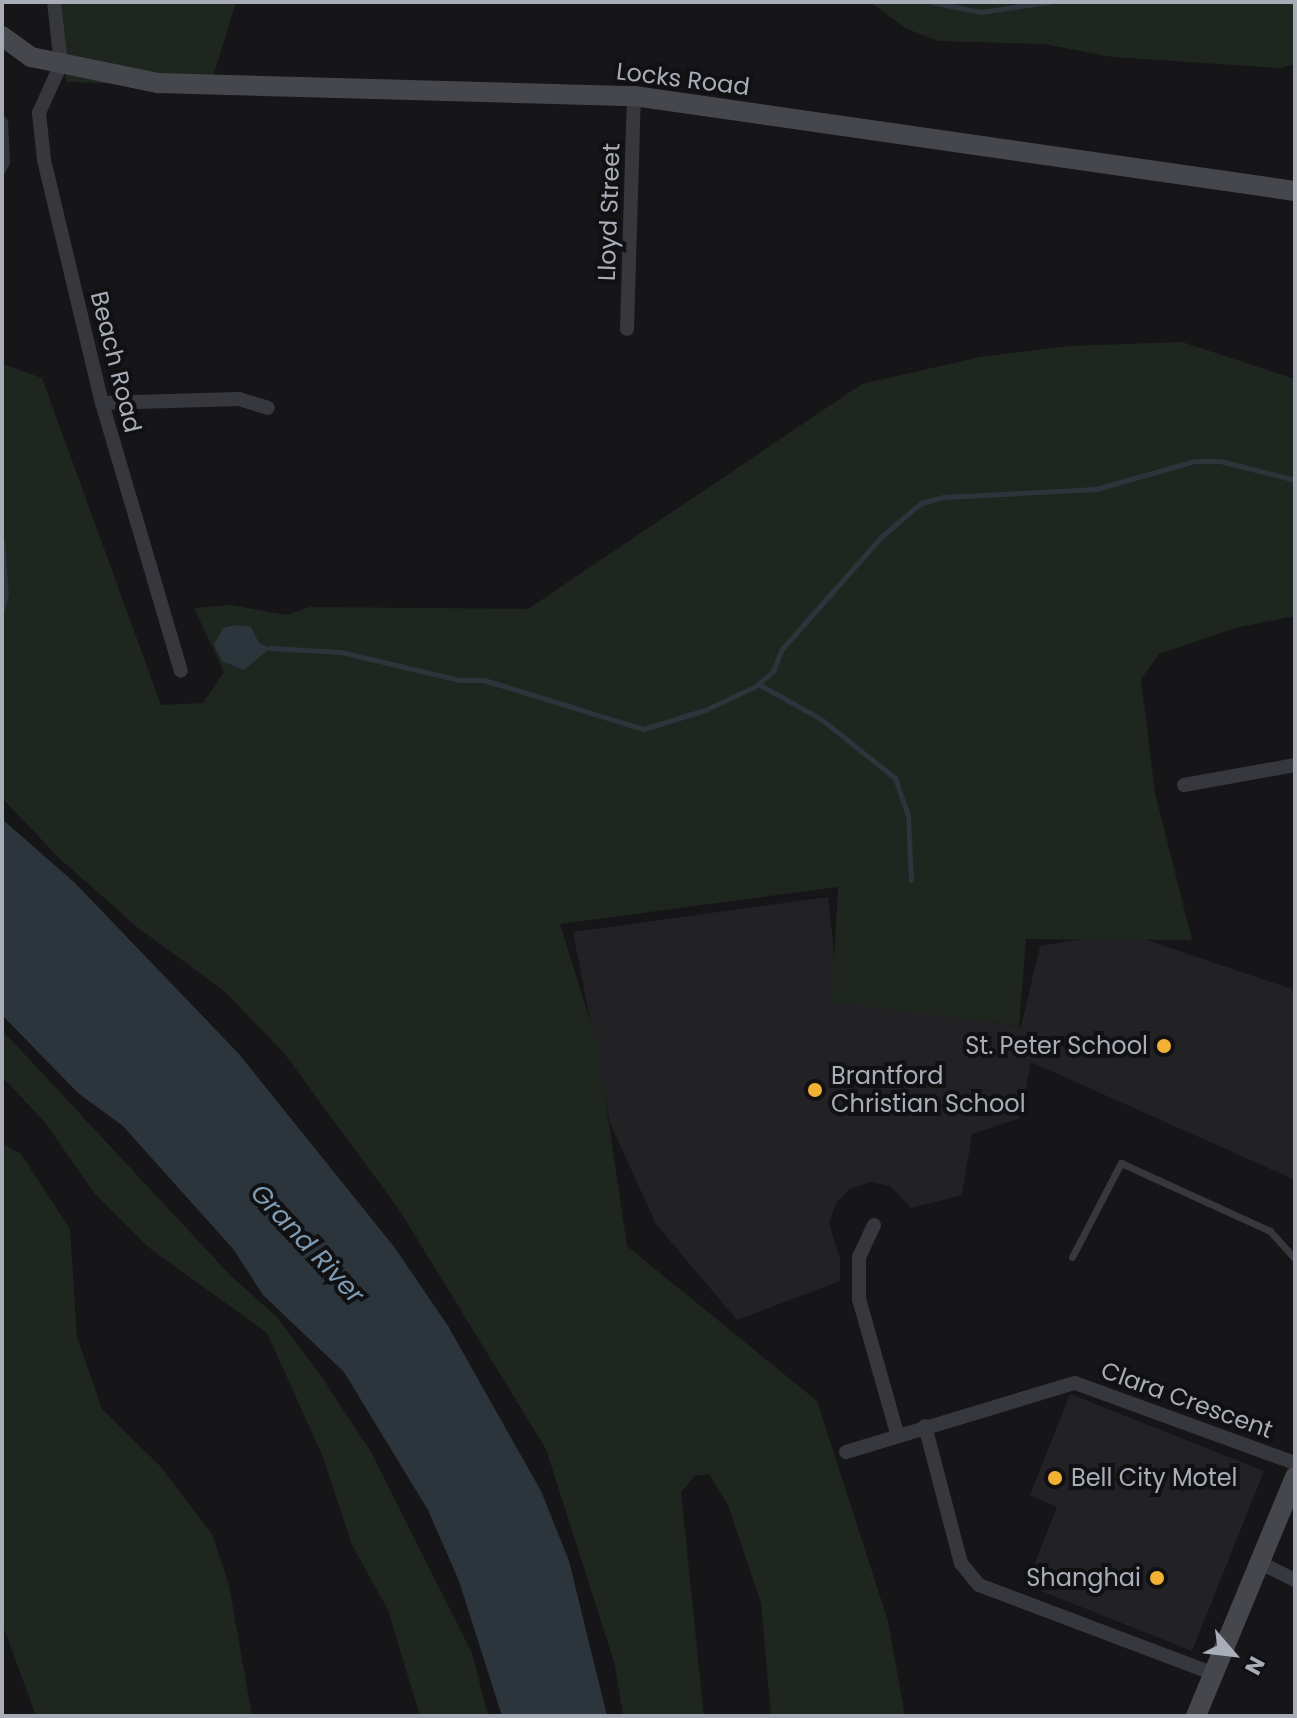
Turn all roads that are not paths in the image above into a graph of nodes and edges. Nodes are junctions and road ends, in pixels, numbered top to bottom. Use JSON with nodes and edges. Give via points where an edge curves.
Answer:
{"nodes":[{"id":1,"x":54,"y":2,"type":"edge"},
{"id":2,"x":3,"y":36,"type":"edge"},
{"id":3,"x":61,"y":64,"type":"junction"},
{"id":4,"x":634,"y":96,"type":"junction"},
{"id":5,"x":1295,"y":191,"type":"edge"},
{"id":6,"x":627,"y":329,"type":"dead end"},
{"id":7,"x":102,"y":403,"type":"junction"},
{"id":8,"x":268,"y":408,"type":"dead end"},
{"id":9,"x":181,"y":671,"type":"dead end"},
{"id":10,"x":1295,"y":765,"type":"edge"},
{"id":11,"x":1184,"y":785,"type":"dead end"},
{"id":12,"x":874,"y":1225,"type":"dead end"},
{"id":13,"x":1072,"y":1257,"type":"dead end"},
{"id":14,"x":1295,"y":1259,"type":"edge"},
{"id":15,"x":925,"y":1426,"type":"junction"},
{"id":16,"x":897,"y":1433,"type":"junction"},
{"id":17,"x":846,"y":1452,"type":"dead end"},
{"id":18,"x":1295,"y":1463,"type":"edge"},
{"id":19,"x":1295,"y":1477,"type":"edge"},
{"id":20,"x":1258,"y":1562,"type":"junction"},
{"id":21,"x":1295,"y":1580,"type":"edge"},
{"id":22,"x":1214,"y":1674,"type":"junction"},
{"id":23,"x":1196,"y":1716,"type":"edge"}],
"edges":[{"from":1,"to":3,"type":"street"},
{"from":2,"to":3,"type":"street","name":"Locks Road","via":[[31,57]]},
{"from":3,"to":4,"type":"street","name":"Locks Road","via":[[158,83]]},
{"from":3,"to":7,"type":"street","name":"Beach Road","via":[[39,113],[44,160]]},
{"from":4,"to":5,"type":"street","name":"Locks Road"},
{"from":4,"to":6,"type":"street","name":"Lloyd Street"},
{"from":7,"to":8,"type":"street","via":[[239,399]]},
{"from":7,"to":9,"type":"street","name":"Beach Road"},
{"from":10,"to":11,"type":"street"},
{"from":12,"to":16,"type":"street","via":[[859,1257],[859,1299]]},
{"from":13,"to":14,"type":"lane","via":[[1121,1163],[1270,1231]]},
{"from":15,"to":16,"type":"street","name":"Clara Crescent"},
{"from":15,"to":18,"type":"street","name":"Clara Crescent","via":[[1075,1383]]},
{"from":15,"to":22,"type":"street","via":[[961,1563],[979,1585]]},
{"from":16,"to":17,"type":"street","name":"Clara Crescent"},
{"from":19,"to":20,"type":"street"},
{"from":20,"to":21,"type":"street"},
{"from":20,"to":22,"type":"street"},
{"from":22,"to":23,"type":"street"}]}
